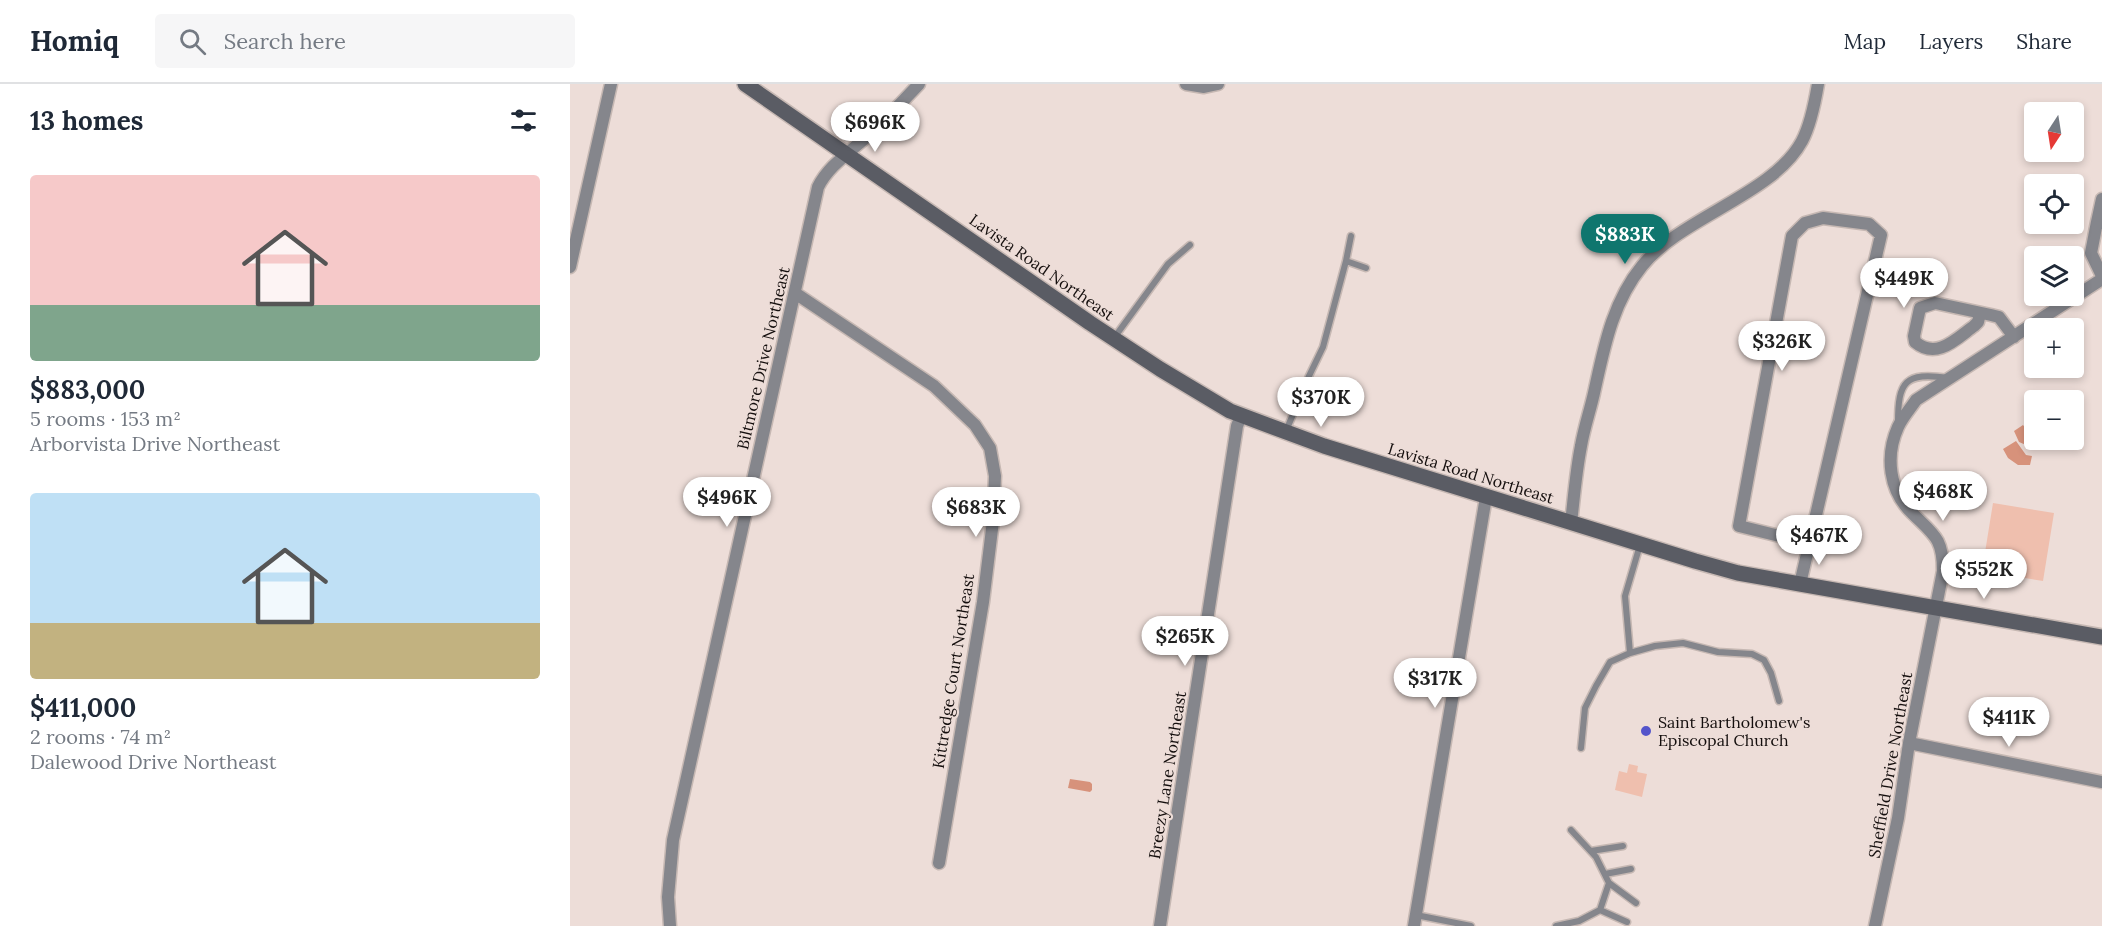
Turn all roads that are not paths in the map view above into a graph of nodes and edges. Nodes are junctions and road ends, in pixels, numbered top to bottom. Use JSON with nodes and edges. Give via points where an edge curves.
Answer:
{"nodes":[{"id":1,"x":611,"y":84,"type":"edge"},
{"id":2,"x":745,"y":84,"type":"edge"},
{"id":3,"x":920,"y":84,"type":"edge"},
{"id":4,"x":1186,"y":84,"type":"edge"},
{"id":5,"x":1218,"y":84,"type":"edge"},
{"id":6,"x":1818,"y":84,"type":"edge"},
{"id":7,"x":846,"y":153,"type":"junction"},
{"id":8,"x":2102,"y":200,"type":"edge"},
{"id":9,"x":2100,"y":222,"type":"edge"},
{"id":10,"x":1351,"y":236,"type":"dead end"},
{"id":11,"x":1190,"y":245,"type":"dead end"},
{"id":12,"x":1346,"y":261,"type":"junction"},
{"id":13,"x":570,"y":267,"type":"edge"},
{"id":14,"x":1366,"y":268,"type":"dead end"},
{"id":15,"x":2102,"y":278,"type":"edge"},
{"id":16,"x":795,"y":293,"type":"junction"},
{"id":17,"x":1980,"y":313,"type":"junction"},
{"id":18,"x":2014,"y":337,"type":"junction"},
{"id":19,"x":1114,"y":338,"type":"junction"},
{"id":20,"x":1951,"y":378,"type":"junction"},
{"id":21,"x":1241,"y":416,"type":"junction"},
{"id":22,"x":1898,"y":427,"type":"junction"},
{"id":23,"x":1286,"y":432,"type":"junction"},
{"id":24,"x":1486,"y":496,"type":"junction"},
{"id":25,"x":1571,"y":523,"type":"junction"},
{"id":26,"x":1808,"y":543,"type":"junction"},
{"id":27,"x":1640,"y":544,"type":"junction"},
{"id":28,"x":1800,"y":584,"type":"junction"},
{"id":29,"x":1936,"y":609,"type":"junction"},
{"id":30,"x":2102,"y":637,"type":"edge"},
{"id":31,"x":1630,"y":653,"type":"junction"},
{"id":32,"x":1779,"y":701,"type":"dead end"},
{"id":33,"x":1909,"y":743,"type":"junction"},
{"id":34,"x":1581,"y":748,"type":"dead end"},
{"id":35,"x":2102,"y":782,"type":"edge"},
{"id":36,"x":1571,"y":830,"type":"dead end"},
{"id":37,"x":1623,"y":846,"type":"dead end"},
{"id":38,"x":1591,"y":851,"type":"junction"},
{"id":39,"x":939,"y":863,"type":"dead end"},
{"id":40,"x":1631,"y":869,"type":"dead end"},
{"id":41,"x":1605,"y":874,"type":"junction"},
{"id":42,"x":1610,"y":883,"type":"junction"},
{"id":43,"x":1636,"y":903,"type":"dead end"},
{"id":44,"x":1600,"y":910,"type":"junction"},
{"id":45,"x":1415,"y":920,"type":"edge"},
{"id":46,"x":1627,"y":922,"type":"dead end"},
{"id":47,"x":670,"y":926,"type":"edge"},
{"id":48,"x":1160,"y":926,"type":"edge"},
{"id":49,"x":1471,"y":926,"type":"edge"},
{"id":50,"x":1556,"y":926,"type":"edge"},
{"id":51,"x":1875,"y":926,"type":"edge"}],
"edges":[{"from":1,"to":13,"type":"street"},
{"from":2,"to":7,"type":"main road","name":"Lavista Road Northeast"},
{"from":3,"to":7,"type":"street","name":"Biltmore Drive Northeast"},
{"from":4,"to":5,"type":"street"},
{"from":6,"to":25,"type":"street","via":[[1802,141],[1783,165],[1671,239],[1642,265],[1624,293],[1610,326],[1581,444]]},
{"from":7,"to":16,"type":"street","name":"Biltmore Drive Northeast","via":[[818,187]]},
{"from":7,"to":19,"type":"main road","name":"Lavista Road Northeast"},
{"from":8,"to":9,"type":"street"},
{"from":9,"to":15,"type":"street","via":[[2091,253]]},
{"from":10,"to":12,"type":"lane"},
{"from":11,"to":19,"type":"lane","via":[[1168,264]]},
{"from":12,"to":14,"type":"lane"},
{"from":12,"to":23,"type":"lane","via":[[1323,347]]},
{"from":15,"to":18,"type":"street"},
{"from":16,"to":39,"type":"street","name":"Kittredge Court Northeast","via":[[934,386],[975,425],[990,448],[995,476],[993,521]]},
{"from":16,"to":47,"type":"street","name":"Biltmore Drive Northeast","via":[[674,840]]},
{"from":17,"to":17,"type":"street","via":[[1935,303],[1926,305],[1920,308],[1915,342],[1930,351],[1938,349],[1974,326]]},
{"from":17,"to":18,"type":"street","via":[[2000,317]]},
{"from":18,"to":20,"type":"street"},
{"from":19,"to":21,"type":"main road","name":"Lavista Road Northeast"},
{"from":20,"to":22,"type":"street","via":[[1916,400]]},
{"from":20,"to":22,"type":"lane","via":[[1929,375],[1909,381],[1898,402]]},
{"from":21,"to":23,"type":"main road","name":"Lavista Road Northeast"},
{"from":21,"to":48,"type":"street","name":"Breezy Lane Northeast"},
{"from":22,"to":29,"type":"street","name":"Sheffield Drive Northeast","via":[[1891,479],[1911,513],[1929,528],[1943,552]]},
{"from":23,"to":24,"type":"main road","name":"Lavista Road Northeast"},
{"from":24,"to":25,"type":"main road","name":"Lavista Road Northeast"},
{"from":24,"to":45,"type":"street"},
{"from":25,"to":27,"type":"main road","name":"Lavista Road Northeast"},
{"from":26,"to":26,"type":"street","via":[[1739,526],[1792,236],[1805,224],[1824,218],[1869,224],[1881,235]]},
{"from":26,"to":28,"type":"street"},
{"from":27,"to":28,"type":"main road","name":"Lavista Road Northeast","via":[[1738,573]]},
{"from":27,"to":31,"type":"lane","via":[[1625,596]]},
{"from":28,"to":29,"type":"main road","name":"Lavista Road Northeast"},
{"from":29,"to":30,"type":"main road","name":"Lavista Road Northeast"},
{"from":29,"to":33,"type":"street","name":"Sheffield Drive Northeast"},
{"from":31,"to":32,"type":"lane","via":[[1683,643],[1718,652],[1752,654],[1764,660],[1772,673]]},
{"from":31,"to":34,"type":"lane","via":[[1610,662],[1596,686],[1586,708]]},
{"from":33,"to":35,"type":"street"},
{"from":33,"to":51,"type":"street","name":"Sheffield Drive Northeast"},
{"from":36,"to":38,"type":"lane"},
{"from":37,"to":38,"type":"lane"},
{"from":38,"to":41,"type":"lane"},
{"from":40,"to":41,"type":"lane"},
{"from":41,"to":42,"type":"lane"},
{"from":42,"to":43,"type":"lane"},
{"from":42,"to":44,"type":"lane"},
{"from":44,"to":46,"type":"lane"},
{"from":44,"to":50,"type":"lane","via":[[1580,921]]},
{"from":45,"to":49,"type":"lane"}]}
